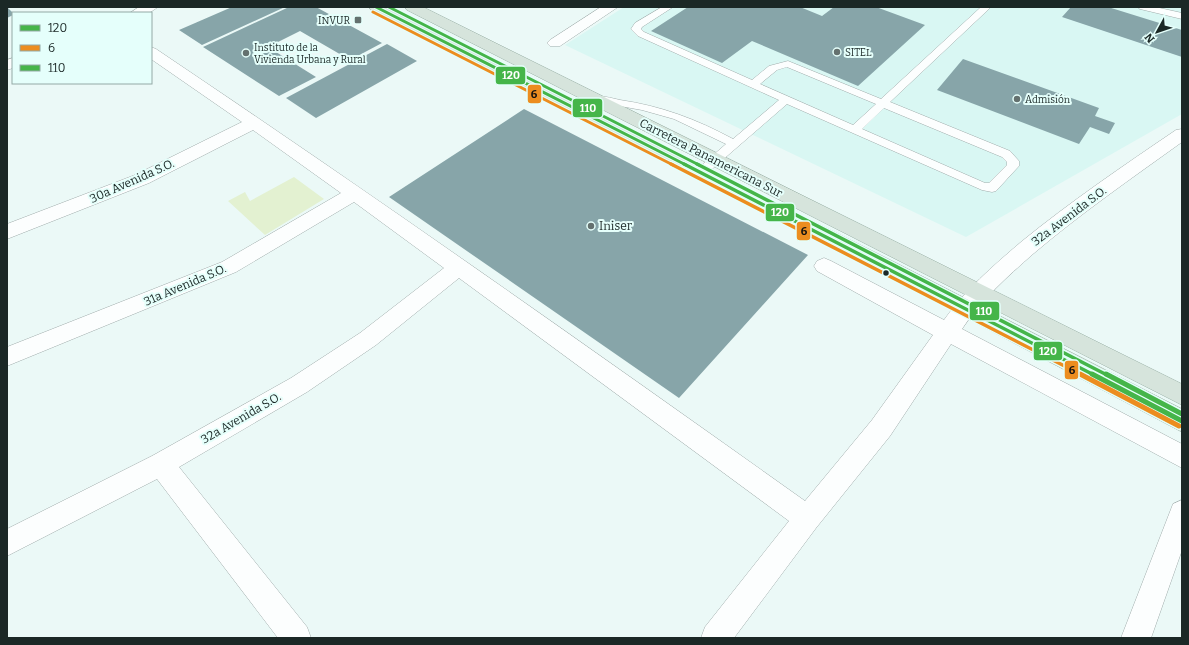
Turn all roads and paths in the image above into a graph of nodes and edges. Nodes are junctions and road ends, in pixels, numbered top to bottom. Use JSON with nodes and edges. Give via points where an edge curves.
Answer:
{"nodes":[{"id":1,"x":151,"y":7,"type":"edge"},
{"id":2,"x":376,"y":7,"type":"edge"},
{"id":3,"x":412,"y":7,"type":"edge"},
{"id":4,"x":611,"y":7,"type":"edge"},
{"id":5,"x":668,"y":7,"type":"edge"},
{"id":6,"x":986,"y":7,"type":"edge"},
{"id":7,"x":1143,"y":7,"type":"edge"},
{"id":8,"x":139,"y":12,"type":"edge"},
{"id":9,"x":1182,"y":16,"type":"edge"},
{"id":10,"x":555,"y":43,"type":"dead end"},
{"id":11,"x":152,"y":53,"type":"edge"},
{"id":12,"x":753,"y":85,"type":"junction"},
{"id":13,"x":594,"y":99,"type":"junction"},
{"id":14,"x":785,"y":100,"type":"junction"},
{"id":15,"x":882,"y":103,"type":"junction"},
{"id":16,"x":253,"y":123,"type":"junction"},
{"id":17,"x":854,"y":130,"type":"junction"},
{"id":18,"x":1182,"y":134,"type":"edge"},
{"id":19,"x":734,"y":144,"type":"junction"},
{"id":20,"x":716,"y":159,"type":"junction"},
{"id":21,"x":700,"y":173,"type":"junction"},
{"id":22,"x":354,"y":194,"type":"junction"},
{"id":23,"x":7,"y":232,"type":"edge"},
{"id":24,"x":824,"y":266,"type":"dead end"},
{"id":25,"x":458,"y":268,"type":"junction"},
{"id":26,"x":971,"y":300,"type":"junction"},
{"id":27,"x":947,"y":332,"type":"junction"},
{"id":28,"x":7,"y":357,"type":"edge"},
{"id":29,"x":1182,"y":395,"type":"edge"},
{"id":30,"x":1182,"y":421,"type":"edge"},
{"id":31,"x":1182,"y":457,"type":"edge"},
{"id":32,"x":161,"y":464,"type":"junction"},
{"id":33,"x":1182,"y":513,"type":"edge"},
{"id":34,"x":807,"y":519,"type":"junction"},
{"id":35,"x":7,"y":543,"type":"edge"},
{"id":36,"x":296,"y":638,"type":"edge"},
{"id":37,"x":716,"y":638,"type":"edge"},
{"id":38,"x":1136,"y":638,"type":"edge"}],
"edges":[{"from":1,"to":8,"type":"street"},
{"from":2,"to":21,"type":"highway","name":"Carretera Panamericana Sur"},
{"from":3,"to":13,"type":"highway","name":"Carretera Panamericana Sur"},
{"from":4,"to":10,"type":"street"},
{"from":5,"to":12,"type":"lane","via":[[638,25],[636,29],[641,34]]},
{"from":6,"to":15,"type":"lane"},
{"from":7,"to":9,"type":"lane"},
{"from":11,"to":16,"type":"street"},
{"from":12,"to":14,"type":"lane"},
{"from":12,"to":15,"type":"lane","via":[[773,68],[788,64]]},
{"from":13,"to":19,"type":"lane","via":[[642,106],[671,114]]},
{"from":13,"to":20,"type":"highway","name":"Carretera Panamericana Sur"},
{"from":14,"to":17,"type":"lane"},
{"from":14,"to":19,"type":"lane"},
{"from":15,"to":17,"type":"lane"},
{"from":15,"to":17,"type":"lane","via":[[1006,154],[1013,161],[1013,166],[992,188],[982,186]]},
{"from":16,"to":22,"type":"street"},
{"from":16,"to":23,"type":"street","name":"30a Avenida S.O.","via":[[142,179]]},
{"from":18,"to":26,"type":"street","name":"32a Avenida S.O.","via":[[1066,216],[1007,264]]},
{"from":19,"to":20,"type":"lane"},
{"from":20,"to":21,"type":"lane"},
{"from":20,"to":26,"type":"highway","name":"Carretera Panamericana Sur"},
{"from":21,"to":26,"type":"highway","name":"Carretera Panamericana Sur"},
{"from":22,"to":25,"type":"street"},
{"from":22,"to":28,"type":"street","name":"31a Avenida S.O.","via":[[228,267]]},
{"from":24,"to":27,"type":"street"},
{"from":25,"to":32,"type":"street","name":"32a Avenida S.O.","via":[[368,339],[299,385]]},
{"from":25,"to":34,"type":"street"},
{"from":26,"to":27,"type":"street","name":"32a Avenida S.O."},
{"from":26,"to":29,"type":"highway","name":"Carretera Panamericana Sur"},
{"from":26,"to":30,"type":"highway","name":"Carretera Panamericana Sur"},
{"from":27,"to":31,"type":"street"},
{"from":27,"to":34,"type":"street","name":"32a Avenida S.O.","via":[[881,428]]},
{"from":32,"to":35,"type":"street","name":"32a Avenida S.O."},
{"from":32,"to":36,"type":"street"},
{"from":33,"to":38,"type":"street"},
{"from":34,"to":37,"type":"street","name":"32a Avenida S.O."}]}
